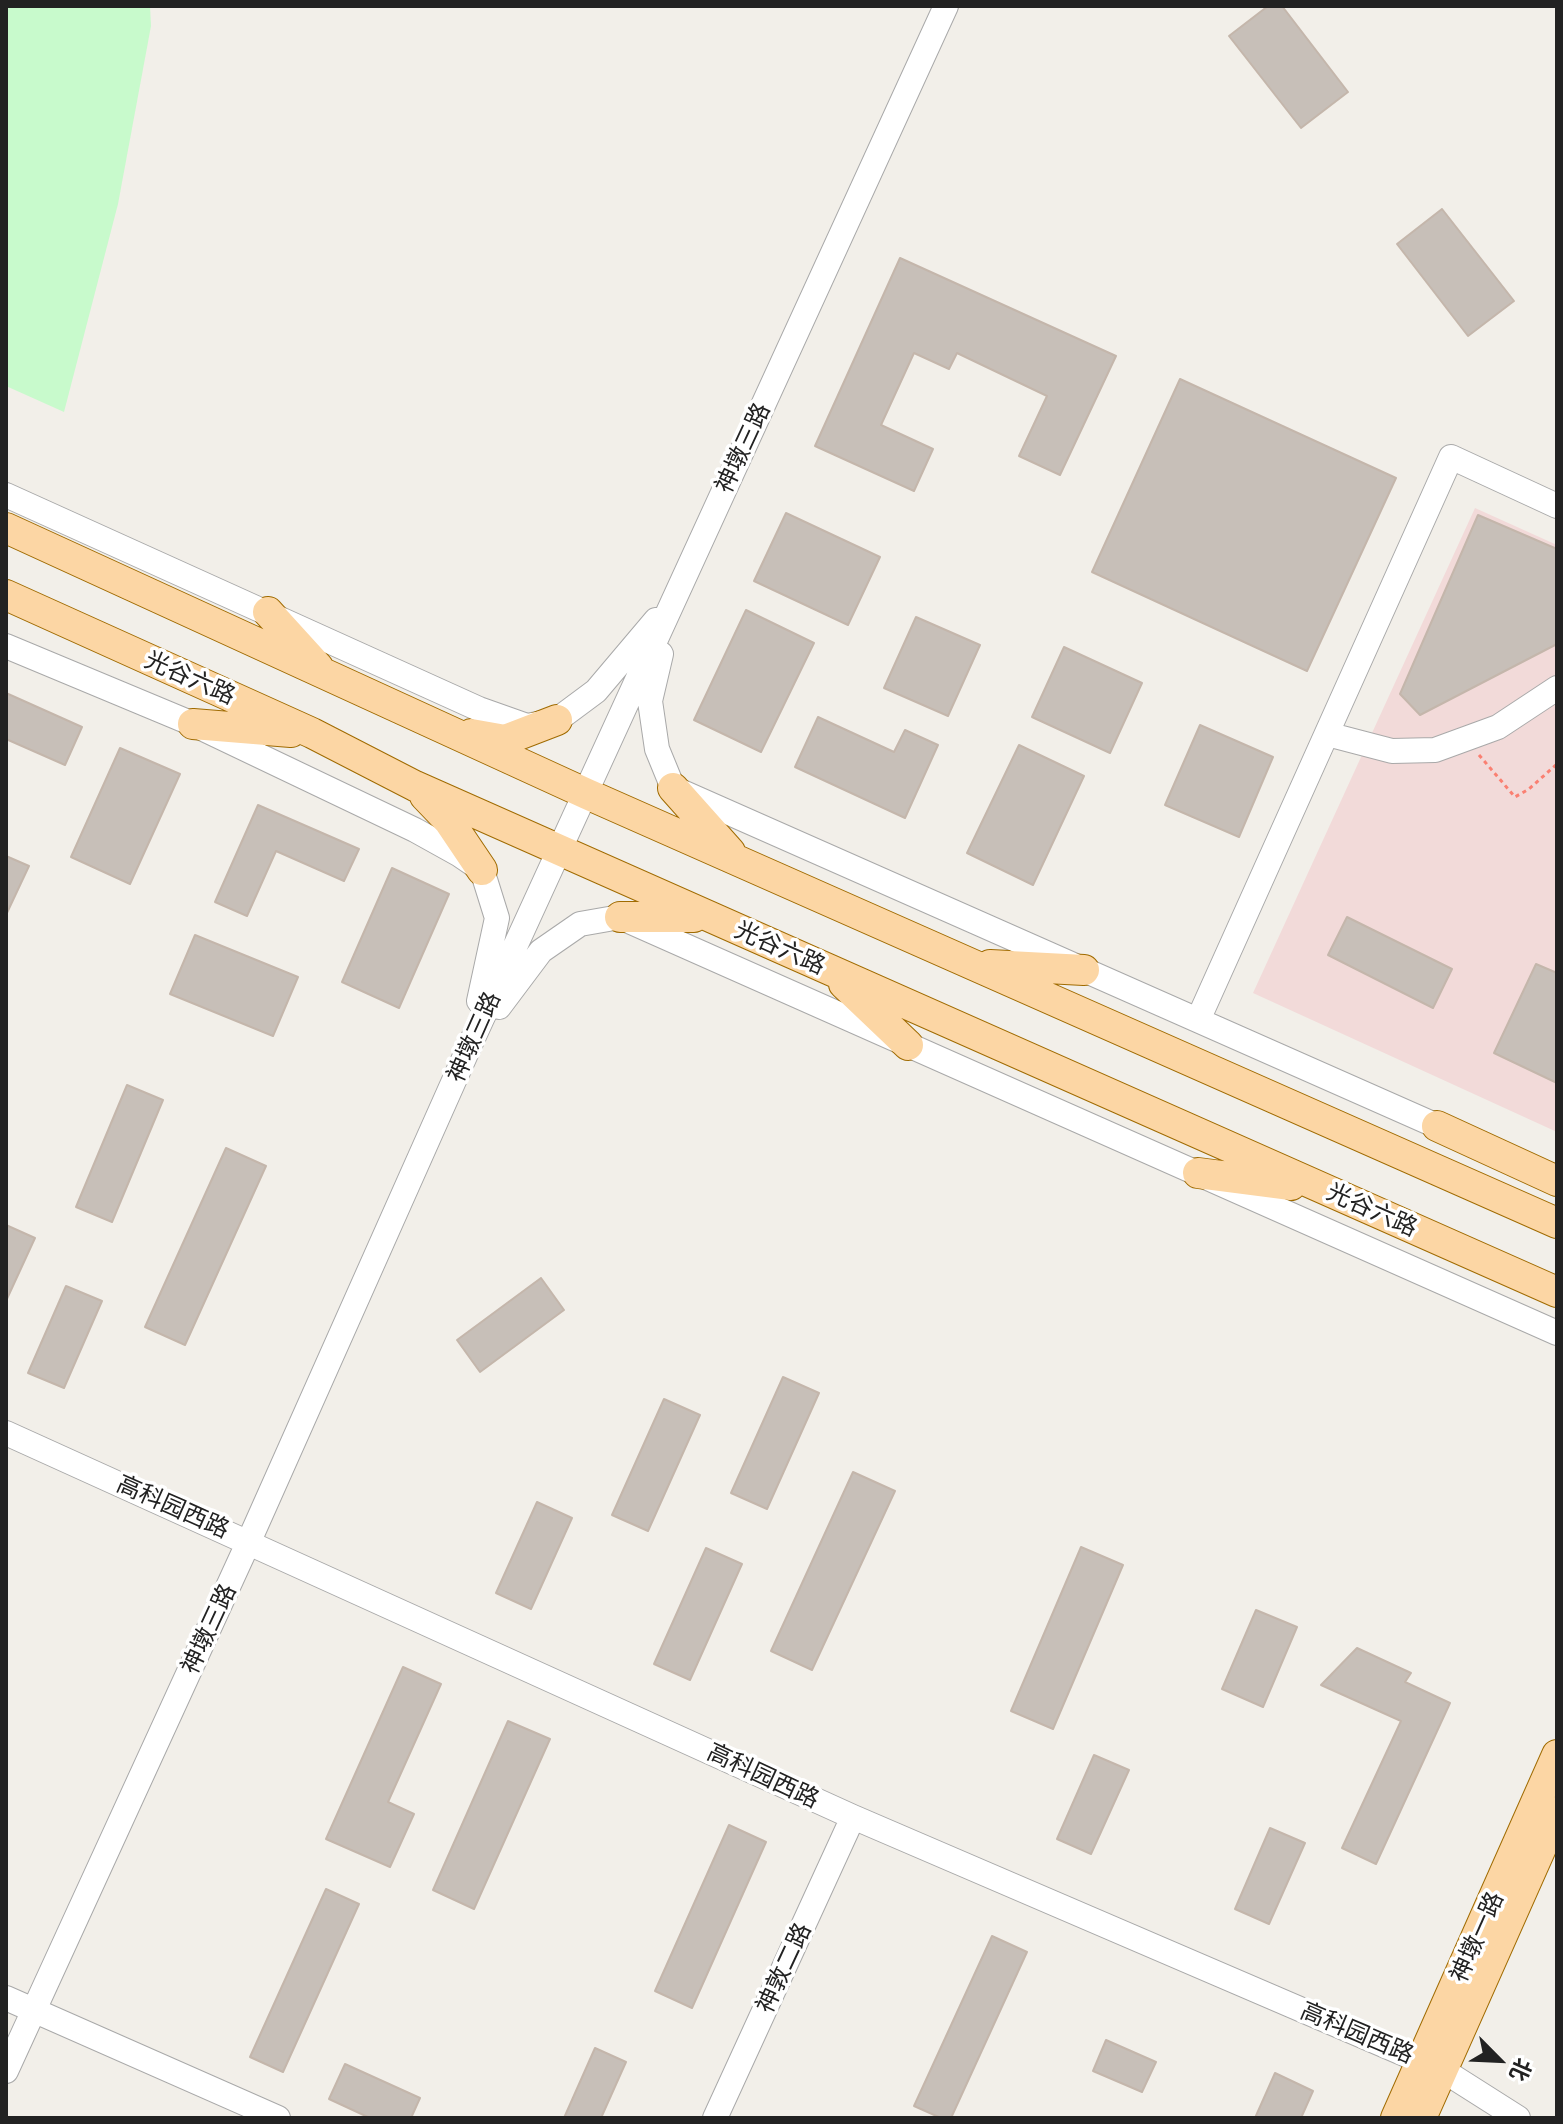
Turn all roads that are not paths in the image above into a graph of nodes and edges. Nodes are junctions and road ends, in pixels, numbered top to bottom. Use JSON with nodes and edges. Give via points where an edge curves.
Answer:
{"nodes":[{"id":1,"x":946,"y":6,"type":"edge"},
{"id":2,"x":6,"y":495,"type":"edge"},
{"id":3,"x":1557,"y":506,"type":"edge"},
{"id":4,"x":6,"y":528,"type":"edge"},
{"id":5,"x":6,"y":595,"type":"edge"},
{"id":6,"x":673,"y":599,"type":"junction"},
{"id":7,"x":268,"y":612,"type":"junction"},
{"id":8,"x":6,"y":646,"type":"edge"},
{"id":9,"x":327,"y":678,"type":"junction"},
{"id":10,"x":1557,"y":688,"type":"edge"},
{"id":11,"x":557,"y":720,"type":"junction"},
{"id":12,"x":193,"y":724,"type":"junction"},
{"id":13,"x":445,"y":731,"type":"junction"},
{"id":14,"x":312,"y":733,"type":"junction"},
{"id":15,"x":1327,"y":734,"type":"junction"},
{"id":16,"x":415,"y":786,"type":"junction"},
{"id":17,"x":673,"y":788,"type":"junction"},
{"id":18,"x":587,"y":794,"type":"junction"},
{"id":19,"x":560,"y":850,"type":"junction"},
{"id":20,"x":740,"y":862,"type":"junction"},
{"id":21,"x":482,"y":870,"type":"junction"},
{"id":22,"x":620,"y":917,"type":"junction"},
{"id":23,"x":713,"y":918,"type":"junction"},
{"id":24,"x":970,"y":964,"type":"junction"},
{"id":25,"x":828,"y":969,"type":"junction"},
{"id":26,"x":1084,"y":970,"type":"junction"},
{"id":27,"x":1198,"y":1020,"type":"junction"},
{"id":28,"x":908,"y":1045,"type":"junction"},
{"id":29,"x":469,"y":1047,"type":"junction"},
{"id":30,"x":1437,"y":1126,"type":"junction"},
{"id":31,"x":1198,"y":1173,"type":"junction"},
{"id":32,"x":1557,"y":1181,"type":"edge"},
{"id":33,"x":1325,"y":1189,"type":"junction"},
{"id":34,"x":1508,"y":1201,"type":"junction"},
{"id":35,"x":1557,"y":1223,"type":"edge"},
{"id":36,"x":1557,"y":1292,"type":"edge"},
{"id":37,"x":1557,"y":1333,"type":"edge"},
{"id":38,"x":6,"y":1433,"type":"edge"},
{"id":39,"x":249,"y":1541,"type":"junction"},
{"id":40,"x":1557,"y":1755,"type":"edge"},
{"id":41,"x":1557,"y":1812,"type":"edge"},
{"id":42,"x":853,"y":1817,"type":"junction"},
{"id":43,"x":6,"y":1998,"type":"edge"},
{"id":44,"x":34,"y":2011,"type":"junction"},
{"id":45,"x":1433,"y":2066,"type":"junction"},
{"id":46,"x":6,"y":2071,"type":"edge"},
{"id":47,"x":278,"y":2118,"type":"edge"},
{"id":48,"x":715,"y":2118,"type":"edge"},
{"id":49,"x":1396,"y":2118,"type":"edge"},
{"id":50,"x":1421,"y":2118,"type":"edge"},
{"id":51,"x":1518,"y":2118,"type":"edge"}],
"edges":[{"from":1,"to":6,"type":"street","name":"神墩三路"},
{"from":2,"to":7,"type":"street"},
{"from":3,"to":15,"type":"street","via":[[1451,457]]},
{"from":4,"to":9,"type":"main road"},
{"from":5,"to":14,"type":"main road","name":"光谷六路"},
{"from":6,"to":11,"type":"street","via":[[596,691]]},
{"from":6,"to":17,"type":"street","via":[[650,701],[657,749]]},
{"from":6,"to":18,"type":"street","name":"神墩三路"},
{"from":7,"to":9,"type":"main road"},
{"from":7,"to":11,"type":"street","via":[[479,709],[527,726]]},
{"from":8,"to":12,"type":"street"},
{"from":9,"to":13,"type":"main road"},
{"from":10,"to":15,"type":"street","via":[[1498,727],[1435,750],[1392,751]]},
{"from":11,"to":13,"type":"main road","via":[[505,740]]},
{"from":12,"to":14,"type":"main road"},
{"from":12,"to":21,"type":"street","via":[[415,830]]},
{"from":13,"to":18,"type":"main road"},
{"from":14,"to":16,"type":"main road","name":"光谷六路"},
{"from":15,"to":27,"type":"street"},
{"from":16,"to":19,"type":"main road","name":"光谷六路"},
{"from":16,"to":21,"type":"main road","via":[[449,821]]},
{"from":17,"to":20,"type":"main road"},
{"from":17,"to":26,"type":"street"},
{"from":18,"to":19,"type":"street","name":"神墩三路"},
{"from":18,"to":20,"type":"main road"},
{"from":19,"to":23,"type":"main road","name":"光谷六路"},
{"from":19,"to":29,"type":"street","name":"神墩三路"},
{"from":20,"to":24,"type":"main road"},
{"from":21,"to":29,"type":"street","via":[[497,918]]},
{"from":22,"to":23,"type":"main road"},
{"from":22,"to":28,"type":"street"},
{"from":22,"to":29,"type":"street","via":[[580,924],[541,951]]},
{"from":23,"to":25,"type":"main road","name":"光谷六路"},
{"from":24,"to":26,"type":"main road"},
{"from":24,"to":34,"type":"main road"},
{"from":25,"to":28,"type":"main road"},
{"from":25,"to":33,"type":"main road","name":"光谷六路"},
{"from":26,"to":27,"type":"street"},
{"from":27,"to":30,"type":"street"},
{"from":28,"to":31,"type":"street"},
{"from":29,"to":39,"type":"street","name":"神墩三路"},
{"from":30,"to":32,"type":"main road"},
{"from":30,"to":34,"type":"main road"},
{"from":31,"to":33,"type":"main road"},
{"from":31,"to":37,"type":"street"},
{"from":33,"to":36,"type":"main road","name":"光谷六路"},
{"from":34,"to":35,"type":"main road"},
{"from":38,"to":39,"type":"street","name":"高科园西路"},
{"from":39,"to":42,"type":"street","name":"高科园西路"},
{"from":39,"to":44,"type":"street","name":"神墩三路"},
{"from":40,"to":45,"type":"main road","name":"神墩一路"},
{"from":41,"to":45,"type":"main road","name":"神墩一路"},
{"from":42,"to":45,"type":"street","name":"高科园西路"},
{"from":42,"to":48,"type":"street","name":"神敦二路"},
{"from":43,"to":44,"type":"street"},
{"from":44,"to":46,"type":"street","name":"神墩三路"},
{"from":44,"to":47,"type":"street"},
{"from":45,"to":49,"type":"main road","name":"神墩一路"},
{"from":45,"to":50,"type":"main road","name":"神墩一路"},
{"from":45,"to":51,"type":"street","name":"高科园西路"}]}
